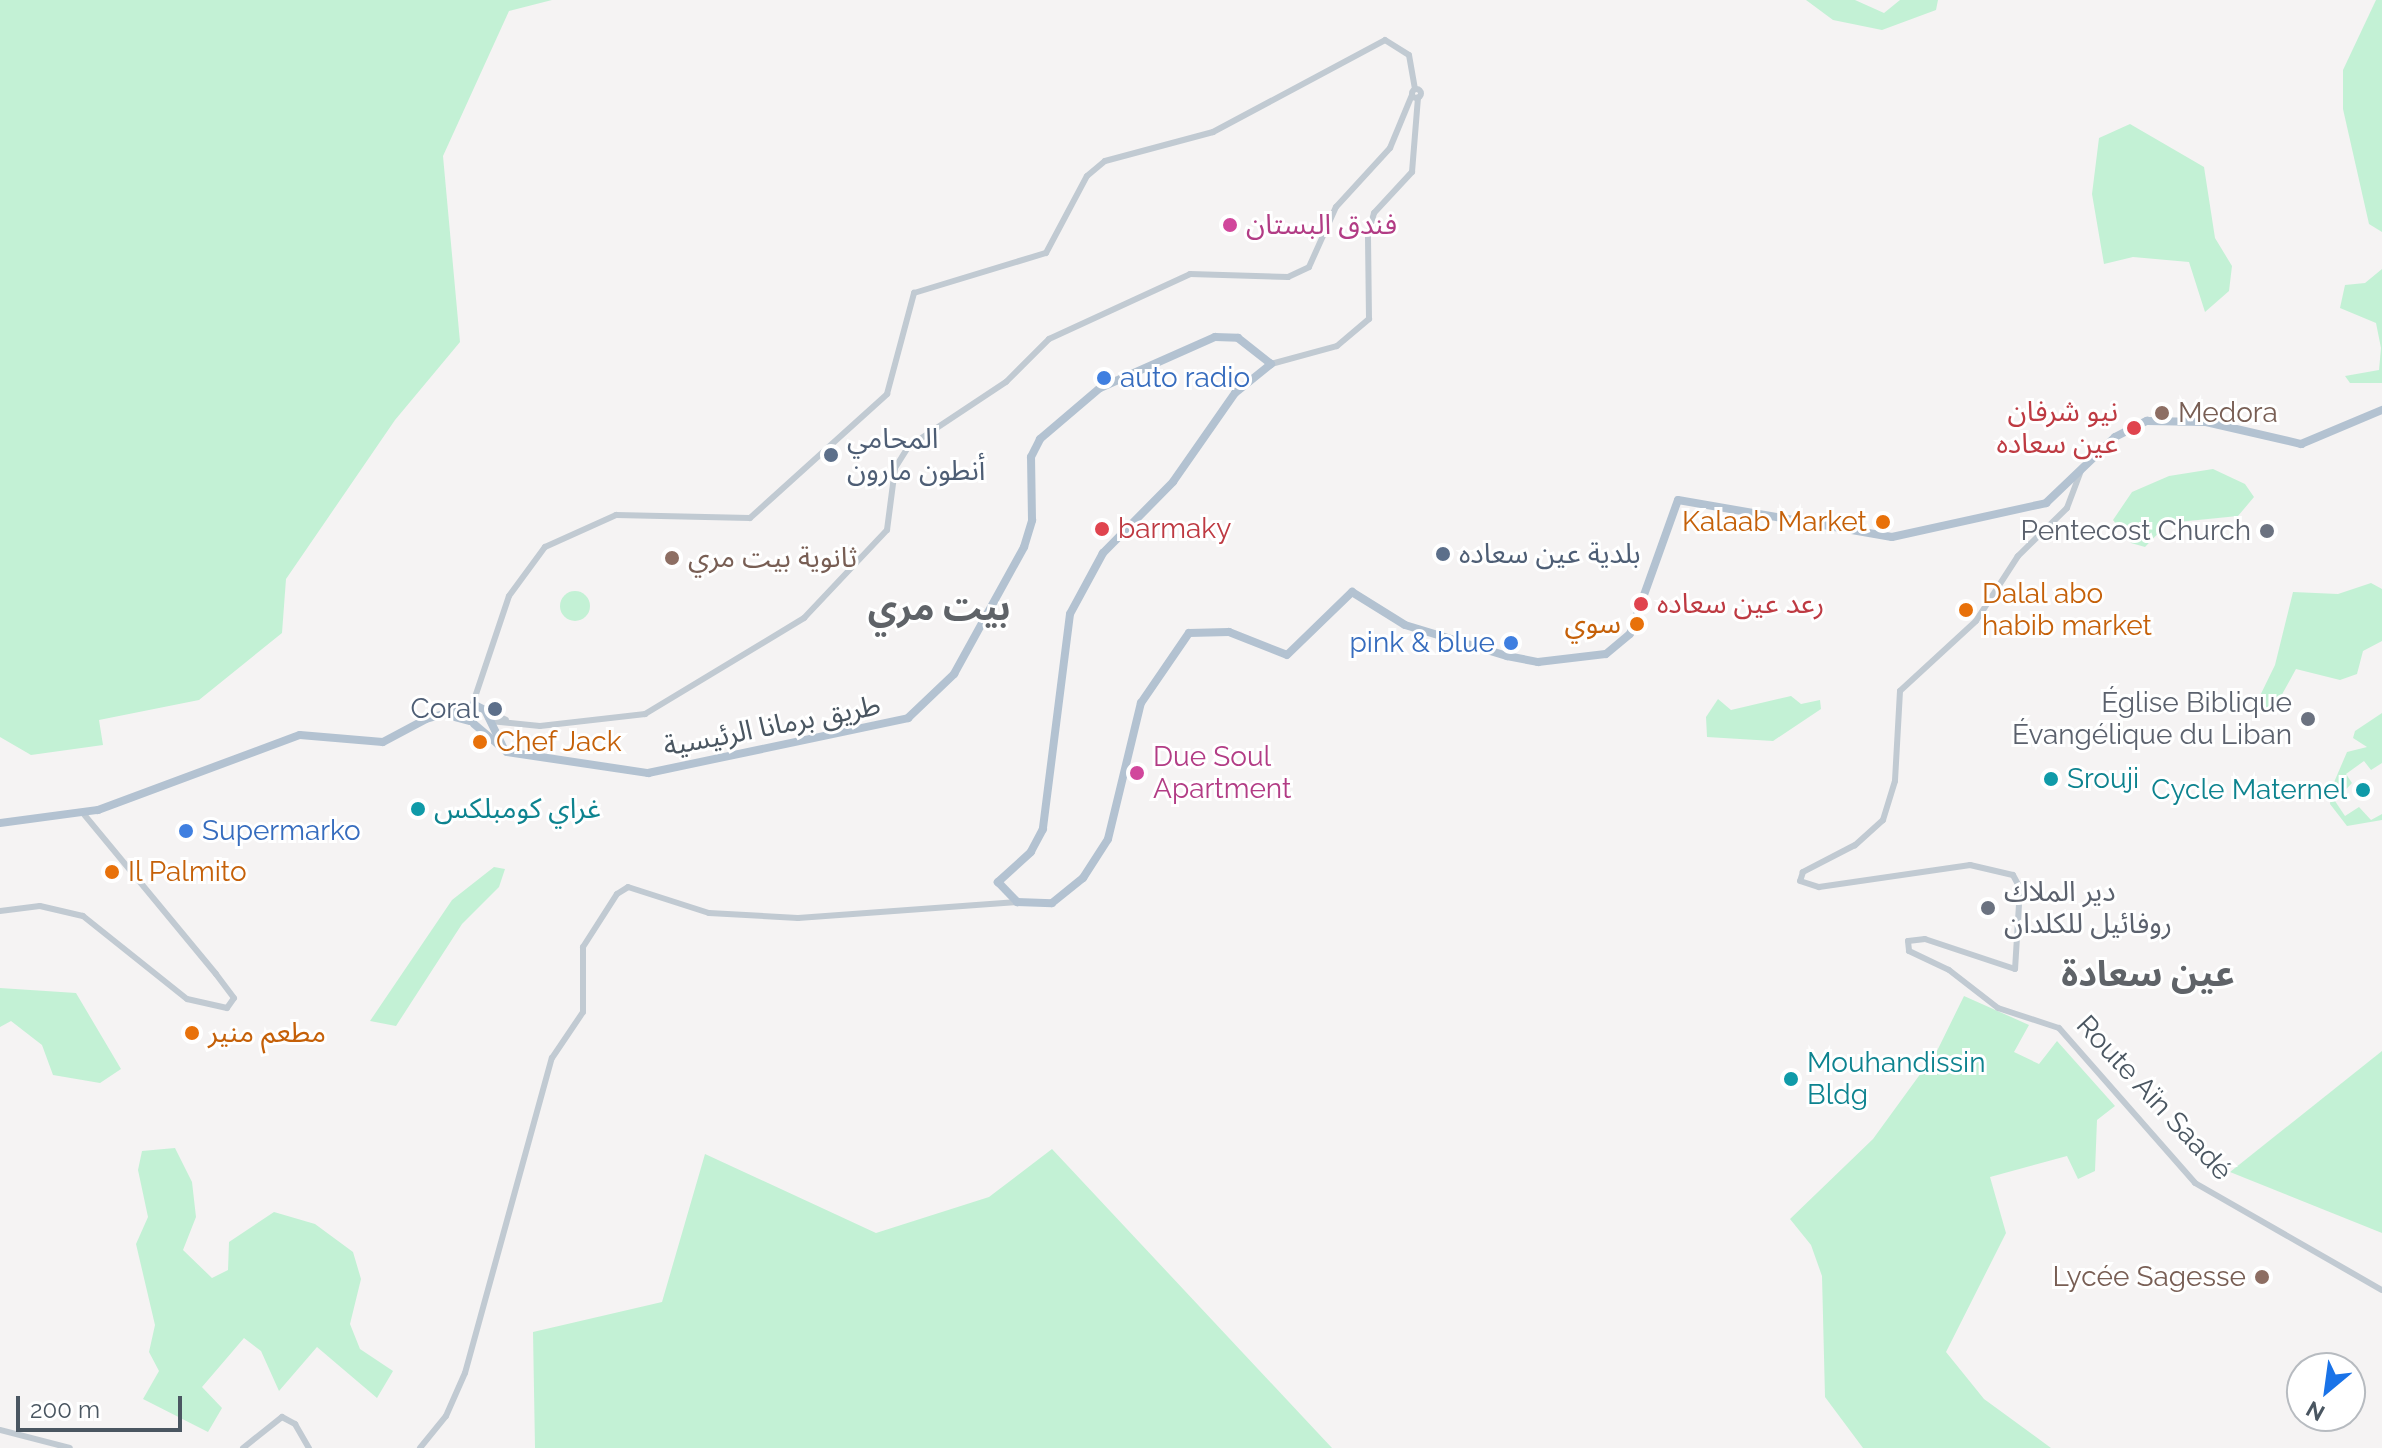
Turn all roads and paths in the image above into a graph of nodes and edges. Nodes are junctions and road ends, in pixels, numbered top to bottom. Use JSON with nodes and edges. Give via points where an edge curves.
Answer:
{"nodes":[{"id":1,"x":1415,"y":93,"type":"junction"},
{"id":2,"x":1268,"y":366,"type":"junction"},
{"id":3,"x":2382,"y":410,"type":"edge"},
{"id":4,"x":2082,"y":465,"type":"junction"},
{"id":5,"x":476,"y":707,"type":"junction"},
{"id":6,"x":446,"y":714,"type":"junction"},
{"id":7,"x":485,"y":720,"type":"junction"},
{"id":8,"x":472,"y":722,"type":"junction"},
{"id":9,"x":513,"y":724,"type":"junction"},
{"id":10,"x":507,"y":752,"type":"junction"},
{"id":11,"x":82,"y":812,"type":"junction"},
{"id":12,"x":0,"y":823,"type":"edge"},
{"id":13,"x":1017,"y":902,"type":"junction"},
{"id":14,"x":0,"y":911,"type":"edge"},
{"id":15,"x":2382,"y":1290,"type":"edge"},
{"id":16,"x":0,"y":1430,"type":"edge"},
{"id":17,"x":70,"y":1448,"type":"edge"},
{"id":18,"x":243,"y":1448,"type":"edge"},
{"id":19,"x":309,"y":1448,"type":"edge"},
{"id":20,"x":420,"y":1448,"type":"edge"}],
"edges":[{"from":1,"to":2,"type":"street","via":[[1412,172],[1381,204],[1368,233],[1369,319],[1337,346]]},
{"from":1,"to":5,"type":"street","via":[[1409,55],[1385,40],[1213,132],[1105,161],[1087,176],[1046,253],[914,293],[887,394],[750,518],[616,515],[545,547],[509,596],[477,687]]},
{"from":1,"to":9,"type":"street","via":[[1387,153],[1336,207],[1306,270],[1288,277],[1190,274],[1059,333],[1006,382],[904,451],[887,530],[804,618],[645,714],[608,723]]},
{"from":2,"to":10,"type":"main road","name":"طريق برمانا الرئيسية","via":[[1255,349],[1234,336],[1215,337],[1100,388],[1040,439],[1031,457],[1032,520],[1024,547],[954,674],[908,718],[648,773]]},
{"from":2,"to":13,"type":"main road","via":[[1226,404],[1173,482],[1103,553],[1075,600],[1058,665],[1043,829],[1031,852],[998,882]]},
{"from":3,"to":4,"type":"main road","via":[[2301,444],[2206,422],[2147,421]]},
{"from":4,"to":13,"type":"main road","via":[[2043,504],[1892,537],[1678,500],[1669,507],[1630,634],[1606,654],[1520,660],[1405,625],[1352,592],[1287,655],[1229,632],[1189,633],[1141,703],[1115,820],[1094,862],[1056,902]]},
{"from":4,"to":15,"type":"street","name":"Route Aïn Saadé","via":[[2067,508],[2018,556],[1966,632],[1897,696],[1895,781],[1881,824],[1800,878],[1819,887],[1956,865],[2005,870],[2020,888],[2019,965],[2008,970],[1925,939],[1906,946],[1998,1008],[2059,1028],[2205,1190]]},
{"from":5,"to":6,"type":"main road"},
{"from":5,"to":7,"type":"main road"},
{"from":5,"to":8,"type":"main road"},
{"from":5,"to":9,"type":"street"},
{"from":6,"to":8,"type":"main road"},
{"from":6,"to":11,"type":"main road","via":[[374,744],[289,738],[175,786]]},
{"from":7,"to":8,"type":"main road"},
{"from":7,"to":9,"type":"street"},
{"from":7,"to":10,"type":"main road"},
{"from":8,"to":10,"type":"main road"},
{"from":11,"to":12,"type":"main road"},
{"from":11,"to":14,"type":"street","via":[[234,998],[227,1008],[187,999],[83,916],[40,906]]},
{"from":13,"to":20,"type":"street","via":[[798,918],[709,913],[642,889],[617,894],[583,947],[583,1012],[552,1058],[465,1373],[446,1416]]},
{"from":16,"to":17,"type":"street"},
{"from":18,"to":19,"type":"street","via":[[282,1417],[295,1424]]}]}
